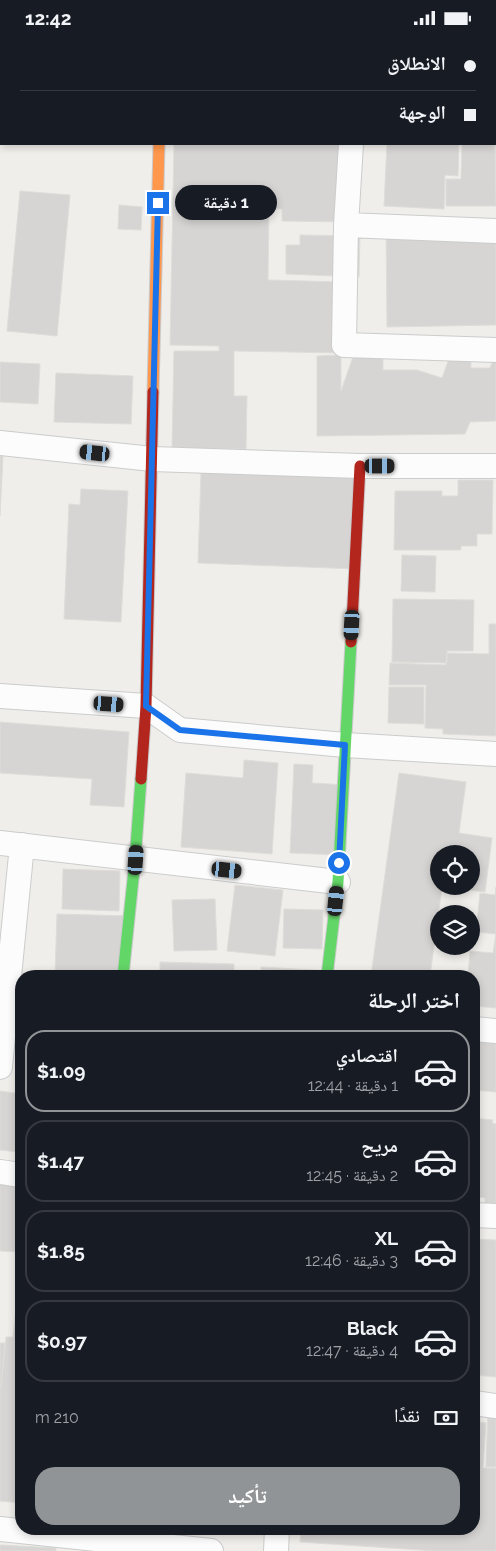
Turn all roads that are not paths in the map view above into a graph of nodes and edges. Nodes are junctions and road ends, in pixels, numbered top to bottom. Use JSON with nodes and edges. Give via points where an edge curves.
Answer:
{"nodes":[{"id":1,"x":159,"y":145,"type":"edge"},
{"id":2,"x":351,"y":145,"type":"edge"},
{"id":3,"x":346,"y":225,"type":"junction"},
{"id":4,"x":496,"y":231,"type":"edge"},
{"id":5,"x":496,"y":349,"type":"edge"},
{"id":6,"x":0,"y":443,"type":"edge"},
{"id":7,"x":152,"y":459,"type":"junction"},
{"id":8,"x":360,"y":466,"type":"junction"},
{"id":9,"x":496,"y":466,"type":"edge"},
{"id":10,"x":0,"y":696,"type":"edge"},
{"id":11,"x":146,"y":706,"type":"junction"},
{"id":12,"x":345,"y":745,"type":"junction"},
{"id":13,"x":496,"y":754,"type":"edge"},
{"id":14,"x":11,"y":844,"type":"edge"},
{"id":15,"x":136,"y":860,"type":"junction"},
{"id":16,"x":338,"y":882,"type":"junction"},
{"id":17,"x":124,"y":970,"type":"edge"},
{"id":18,"x":328,"y":970,"type":"edge"},
{"id":19,"x":480,"y":1030,"type":"edge"},
{"id":20,"x":496,"y":1031,"type":"edge"},
{"id":21,"x":0,"y":1067,"type":"edge"},
{"id":22,"x":0,"y":1172,"type":"edge"},
{"id":23,"x":15,"y":1174,"type":"edge"},
{"id":24,"x":480,"y":1215,"type":"edge"},
{"id":25,"x":496,"y":1216,"type":"edge"},
{"id":26,"x":480,"y":1404,"type":"edge"},
{"id":27,"x":496,"y":1406,"type":"edge"},
{"id":28,"x":0,"y":1529,"type":"edge"},
{"id":29,"x":15,"y":1531,"type":"edge"},
{"id":30,"x":40,"y":1535,"type":"edge"},
{"id":31,"x":277,"y":1535,"type":"edge"},
{"id":32,"x":60,"y":1538,"type":"edge"},
{"id":33,"x":211,"y":1551,"type":"edge"},
{"id":34,"x":276,"y":1551,"type":"edge"}],
"edges":[{"from":1,"to":7,"type":"street"},
{"from":2,"to":3,"type":"street"},
{"from":3,"to":4,"type":"street"},
{"from":3,"to":5,"type":"street","via":[[344,345]]},
{"from":6,"to":7,"type":"street"},
{"from":7,"to":8,"type":"street"},
{"from":7,"to":11,"type":"street"},
{"from":8,"to":9,"type":"street"},
{"from":8,"to":12,"type":"street"},
{"from":10,"to":11,"type":"street"},
{"from":11,"to":12,"type":"street","via":[[180,730]]},
{"from":11,"to":15,"type":"street"},
{"from":12,"to":13,"type":"street"},
{"from":12,"to":16,"type":"street"},
{"from":14,"to":15,"type":"street"},
{"from":14,"to":21,"type":"street"},
{"from":15,"to":16,"type":"street"},
{"from":15,"to":17,"type":"street"},
{"from":16,"to":18,"type":"street"},
{"from":19,"to":20,"type":"street"},
{"from":22,"to":23,"type":"street"},
{"from":24,"to":25,"type":"street"},
{"from":26,"to":27,"type":"street"},
{"from":28,"to":29,"type":"street"},
{"from":30,"to":32,"type":"street"},
{"from":31,"to":34,"type":"street"},
{"from":32,"to":33,"type":"street"}]}
